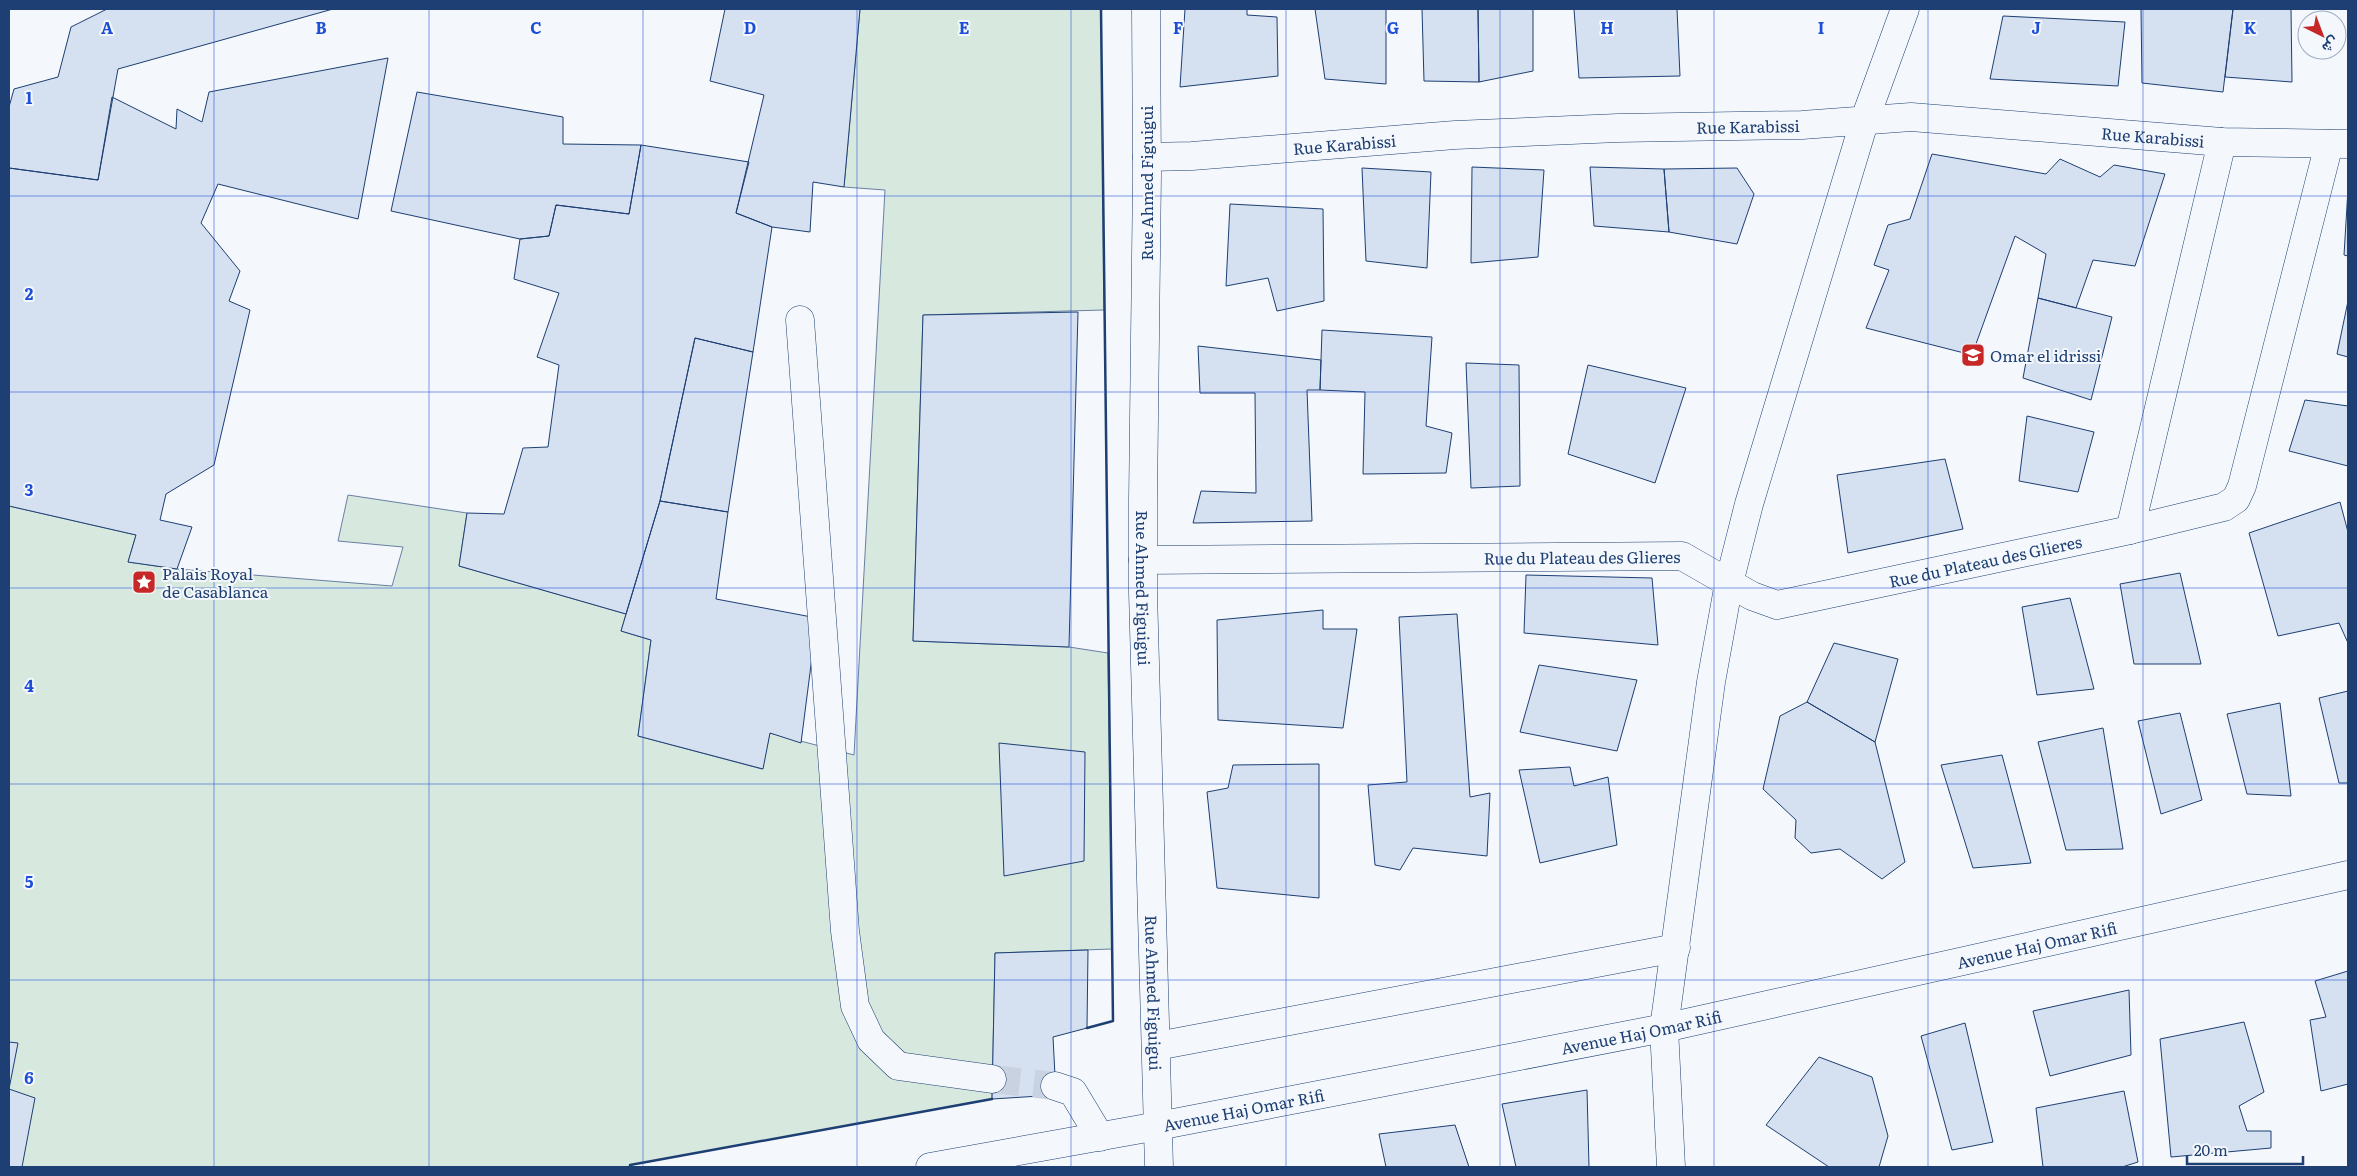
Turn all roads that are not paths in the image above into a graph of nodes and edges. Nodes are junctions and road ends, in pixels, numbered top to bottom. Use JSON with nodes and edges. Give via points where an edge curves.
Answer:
{"nodes":[{"id":1,"x":1146,"y":9,"type":"edge"},
{"id":2,"x":1905,"y":9,"type":"edge"},
{"id":3,"x":1865,"y":119,"type":"junction"},
{"id":4,"x":2222,"y":142,"type":"junction"},
{"id":5,"x":2339,"y":144,"type":"edge"},
{"id":6,"x":1147,"y":157,"type":"junction"},
{"id":7,"x":800,"y":320,"type":"dead end"},
{"id":8,"x":2130,"y":530,"type":"junction"},
{"id":9,"x":1143,"y":560,"type":"junction"},
{"id":10,"x":1729,"y":584,"type":"junction"},
{"id":11,"x":2348,"y":875,"type":"edge"},
{"id":12,"x":1676,"y":948,"type":"junction"},
{"id":13,"x":1664,"y":1028,"type":"junction"},
{"id":14,"x":1157,"y":1046,"type":"junction"},
{"id":15,"x":992,"y":1079,"type":"tunnel mouth"},
{"id":16,"x":1055,"y":1086,"type":"tunnel mouth"},
{"id":17,"x":1158,"y":1126,"type":"junction"},
{"id":18,"x":1100,"y":1137,"type":"junction"},
{"id":19,"x":930,"y":1167,"type":"edge"},
{"id":20,"x":1159,"y":1167,"type":"edge"},
{"id":21,"x":1671,"y":1167,"type":"edge"}],
"edges":[{"from":1,"to":6,"type":"street","name":"Rue Ahmed Figuigui"},
{"from":2,"to":3,"type":"street"},
{"from":3,"to":4,"type":"street","name":"Rue Karabissi","via":[[1910,117]]},
{"from":3,"to":6,"type":"street","name":"Rue Karabissi","via":[[1802,125],[1455,135]]},
{"from":3,"to":10,"type":"street","via":[[1749,504]]},
{"from":4,"to":5,"type":"street","name":"Rue Karabissi"},
{"from":4,"to":8,"type":"street"},
{"from":5,"to":8,"type":"street","name":"Rue du Plateau des Glieres","via":[[2236,499],[2224,507]]},
{"from":6,"to":9,"type":"street","name":"Rue Ahmed Figuigui"},
{"from":7,"to":15,"type":"street","via":[[846,931],[855,1006],[871,1040],[898,1066]]},
{"from":8,"to":10,"type":"street","name":"Rue du Plateau des Glieres","via":[[1777,605]]},
{"from":9,"to":10,"type":"street","name":"Rue du Plateau des Glieres","via":[[1682,556]]},
{"from":9,"to":14,"type":"street","name":"Rue Ahmed Figuigui"},
{"from":10,"to":12,"type":"street","via":[[1711,682]]},
{"from":11,"to":13,"type":"street","name":"Avenue Haj Omar Rifi"},
{"from":12,"to":13,"type":"street"},
{"from":12,"to":14,"type":"street"},
{"from":13,"to":17,"type":"street","name":"Avenue Haj Omar Rifi"},
{"from":13,"to":21,"type":"street"},
{"from":14,"to":17,"type":"street","name":"Rue Ahmed Figuigui"},
{"from":16,"to":18,"type":"street","via":[[1072,1092]]},
{"from":17,"to":18,"type":"street","name":"Avenue Haj Omar Rifi"},
{"from":17,"to":20,"type":"street","name":"Rue Ahmed Figuigui"},
{"from":18,"to":19,"type":"street","name":"Avenue Haj Omar Rifi"}]}
